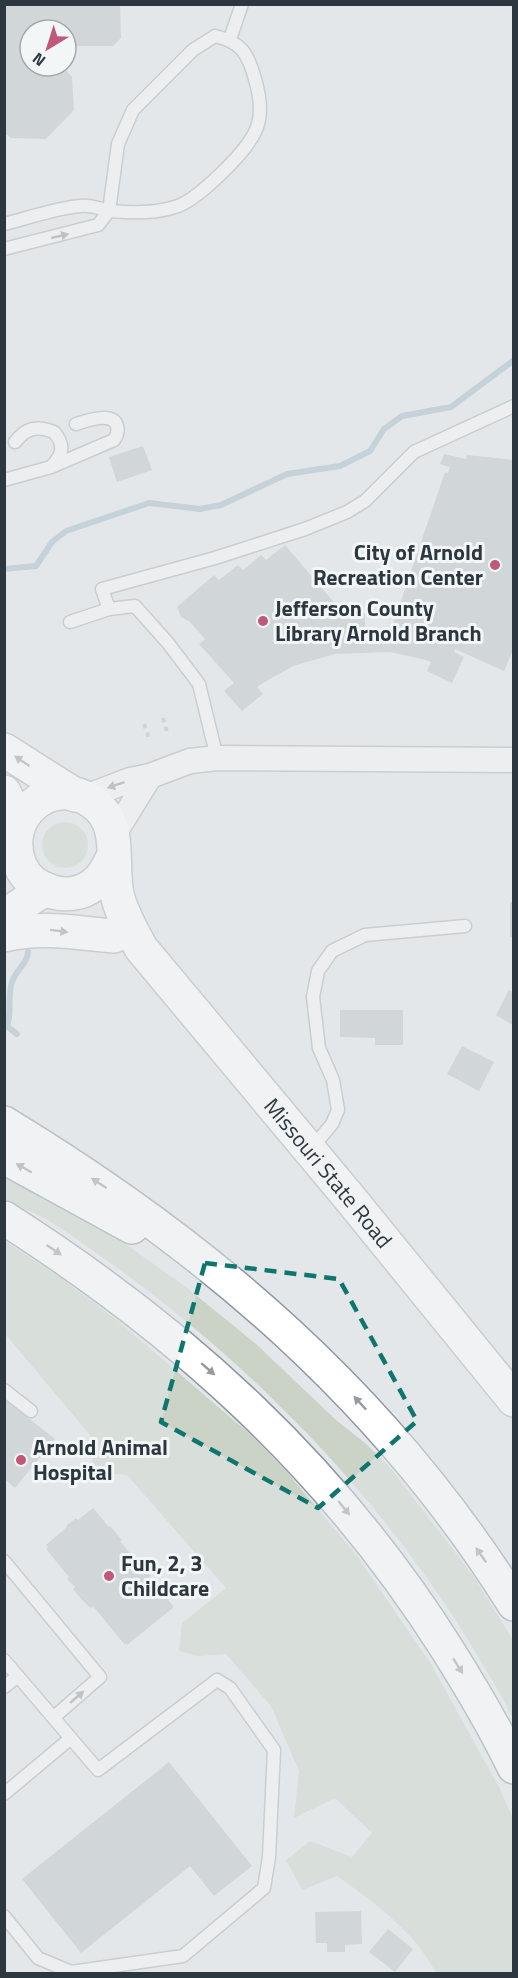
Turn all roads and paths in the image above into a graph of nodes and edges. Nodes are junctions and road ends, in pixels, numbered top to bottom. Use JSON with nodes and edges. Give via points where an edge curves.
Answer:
{"nodes":[{"id":1,"x":242,"y":4,"type":"edge"},
{"id":2,"x":230,"y":39,"type":"junction"},
{"id":3,"x":109,"y":211,"type":"junction"},
{"id":4,"x":4,"y":224,"type":"edge"},
{"id":5,"x":4,"y":249,"type":"edge"},
{"id":6,"x":513,"y":406,"type":"edge"},
{"id":7,"x":76,"y":424,"type":"dead end"},
{"id":8,"x":15,"y":442,"type":"dead end"},
{"id":9,"x":51,"y":467,"type":"junction"},
{"id":10,"x":4,"y":480,"type":"edge"},
{"id":11,"x":109,"y":609,"type":"junction"},
{"id":12,"x":70,"y":622,"type":"dead end"},
{"id":13,"x":163,"y":718,"type":"dead end"},
{"id":14,"x":144,"y":724,"type":"dead end"},
{"id":15,"x":168,"y":735,"type":"dead end"},
{"id":16,"x":150,"y":741,"type":"dead end"},
{"id":17,"x":4,"y":750,"type":"edge"},
{"id":18,"x":217,"y":758,"type":"junction"},
{"id":19,"x":513,"y":760,"type":"edge"},
{"id":20,"x":150,"y":776,"type":"junction"},
{"id":21,"x":4,"y":792,"type":"edge"},
{"id":22,"x":79,"y":796,"type":"junction"},
{"id":23,"x":13,"y":835,"type":"edge"},
{"id":24,"x":114,"y":845,"type":"junction"},
{"id":25,"x":50,"y":891,"type":"junction"},
{"id":26,"x":4,"y":916,"type":"edge"},
{"id":27,"x":465,"y":926,"type":"dead end"},
{"id":28,"x":4,"y":934,"type":"edge"},
{"id":29,"x":128,"y":942,"type":"junction"},
{"id":30,"x":4,"y":1123,"type":"edge"},
{"id":31,"x":310,"y":1150,"type":"junction"},
{"id":32,"x":4,"y":1157,"type":"edge"},
{"id":33,"x":4,"y":1218,"type":"edge"},
{"id":34,"x":224,"y":1275,"type":"junction"},
{"id":35,"x":4,"y":1390,"type":"edge"},
{"id":36,"x":513,"y":1400,"type":"edge"},
{"id":37,"x":31,"y":1411,"type":"dead end"},
{"id":38,"x":4,"y":1561,"type":"edge"},
{"id":39,"x":513,"y":1604,"type":"edge"},
{"id":40,"x":4,"y":1660,"type":"edge"},
{"id":41,"x":18,"y":1676,"type":"junction"},
{"id":42,"x":4,"y":1687,"type":"edge"},
{"id":43,"x":54,"y":1717,"type":"junction"},
{"id":44,"x":71,"y":1738,"type":"junction"},
{"id":45,"x":513,"y":1767,"type":"edge"},
{"id":46,"x":4,"y":1794,"type":"edge"},
{"id":47,"x":4,"y":1916,"type":"edge"},
{"id":48,"x":71,"y":1973,"type":"edge"}],
"edges":[{"from":1,"to":2,"type":"lane"},
{"from":2,"to":3,"type":"lane","via":[[214,36],[193,50],[134,110],[118,144]]},
{"from":2,"to":3,"type":"lane","via":[[249,58],[261,99],[256,131],[246,146],[202,191],[178,207],[153,212]]},
{"from":3,"to":4,"type":"lane","via":[[80,206]]},
{"from":5,"to":3,"type":"lane","one_way":true,"via":[[98,225]]},
{"from":6,"to":11,"type":"lane","via":[[414,452],[365,501],[347,512],[249,547],[102,589]]},
{"from":7,"to":9,"type":"lane","via":[[106,418],[118,426],[118,434],[114,440]]},
{"from":8,"to":9,"type":"lane","via":[[22,432],[33,428],[54,432],[62,452]]},
{"from":9,"to":10,"type":"lane"},
{"from":11,"to":12,"type":"lane"},
{"from":11,"to":18,"type":"lane","via":[[135,606],[199,684]]},
{"from":13,"to":15,"type":"path"},
{"from":14,"to":16,"type":"path"},
{"from":22,"to":17,"type":"main road","one_way":true},
{"from":18,"to":19,"type":"street"},
{"from":18,"to":20,"type":"street","via":[[190,761]]},
{"from":20,"to":22,"type":"street","one_way":true},
{"from":20,"to":24,"type":"street"},
{"from":21,"to":23,"type":"main road"},
{"from":22,"to":23,"type":"main road","via":[[55,795],[37,802],[27,810]]},
{"from":22,"to":24,"type":"main road","via":[[102,811],[111,824]]},
{"from":23,"to":25,"type":"main road","via":[[22,871],[36,885]]},
{"from":24,"to":25,"type":"main road","via":[[106,873],[92,887],[73,894]]},
{"from":24,"to":29,"type":"main road","name":"Missouri State Road","via":[[116,893]]},
{"from":25,"to":26,"type":"main road"},
{"from":25,"to":29,"type":"main road","name":"Missouri State Road"},
{"from":27,"to":31,"type":"lane","via":[[364,935],[332,951],[318,971],[313,997],[319,1048],[333,1080],[338,1110],[332,1124]]},
{"from":28,"to":29,"type":"main road","one_way":true,"via":[[50,929]]},
{"from":29,"to":31,"type":"main road","name":"Missouri State Road"},
{"from":34,"to":30,"type":"main road","one_way":true,"via":[[110,1190]]},
{"from":31,"to":36,"type":"main road","name":"Missouri State Road"},
{"from":34,"to":32,"type":"main road","one_way":true},
{"from":33,"to":45,"type":"main road","one_way":true,"via":[[112,1291],[173,1339],[229,1387],[336,1497],[428,1619],[469,1684]]},
{"from":39,"to":34,"type":"main road","one_way":true,"via":[[456,1519],[368,1412],[309,1351]]},
{"from":35,"to":37,"type":"lane"},
{"from":43,"to":38,"type":"lane","one_way":true,"via":[[100,1677]]},
{"from":40,"to":41,"type":"lane"},
{"from":41,"to":42,"type":"lane"},
{"from":41,"to":43,"type":"lane"},
{"from":43,"to":44,"type":"lane"},
{"from":44,"to":46,"type":"lane"},
{"from":44,"to":48,"type":"lane","via":[[98,1770],[217,1680],[230,1688],[274,1750],[264,1888],[183,1956]]},
{"from":47,"to":48,"type":"lane","via":[[38,1958]]}]}
